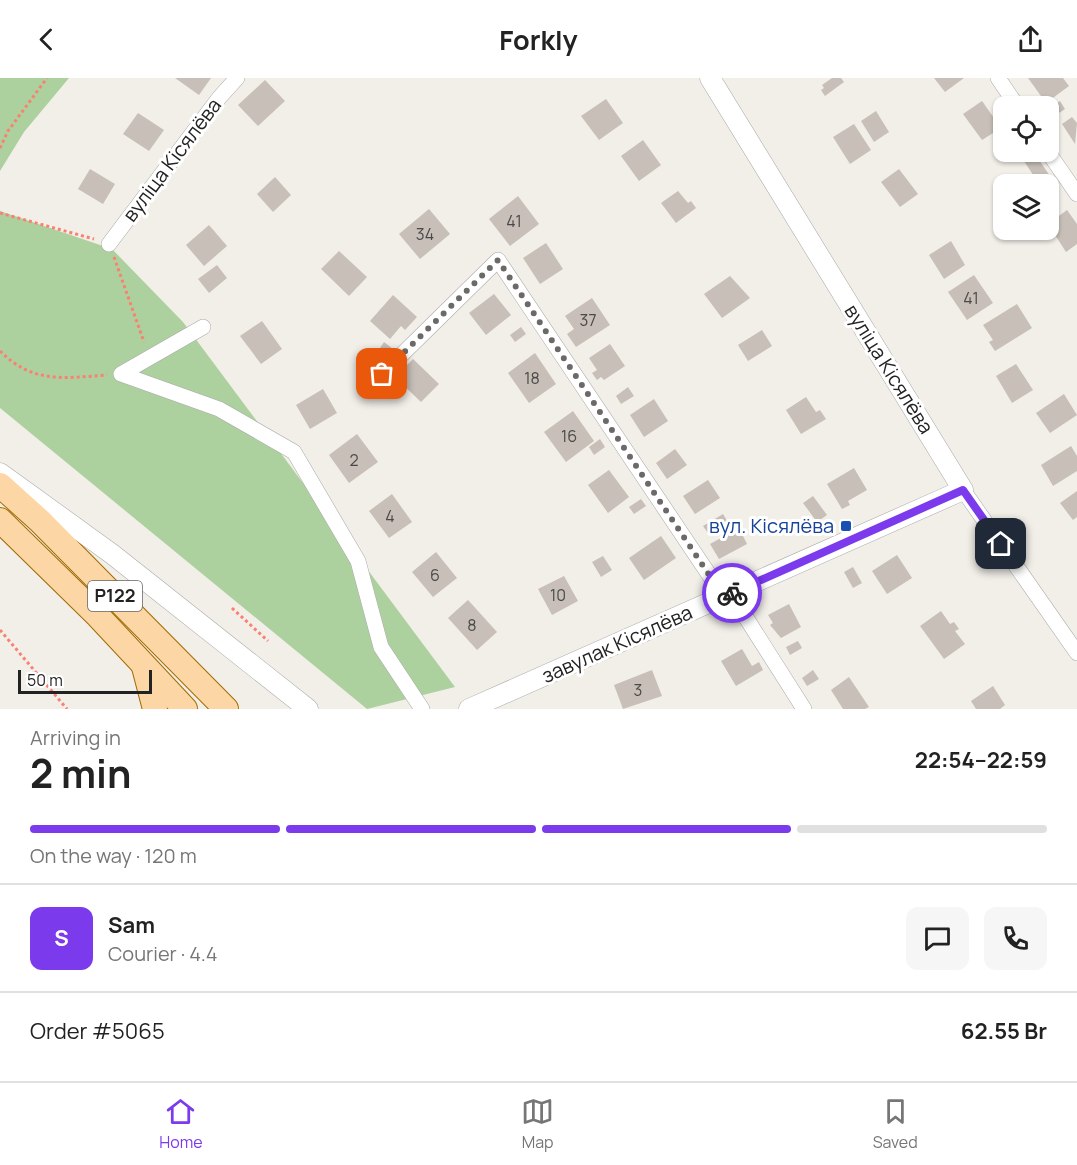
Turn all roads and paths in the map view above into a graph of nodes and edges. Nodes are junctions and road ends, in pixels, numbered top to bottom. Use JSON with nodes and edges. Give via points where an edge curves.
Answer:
{"nodes":[{"id":1,"x":47,"y":78,"type":"edge"},
{"id":2,"x":237,"y":78,"type":"edge"},
{"id":3,"x":710,"y":78,"type":"edge"},
{"id":4,"x":998,"y":78,"type":"edge"},
{"id":5,"x":1010,"y":96,"type":"edge"},
{"id":6,"x":0,"y":148,"type":"edge"},
{"id":7,"x":1055,"y":162,"type":"edge"},
{"id":8,"x":1077,"y":194,"type":"edge"},
{"id":9,"x":0,"y":213,"type":"edge"},
{"id":10,"x":109,"y":244,"type":"junction"},
{"id":11,"x":203,"y":327,"type":"dead end"},
{"id":12,"x":0,"y":351,"type":"edge"},
{"id":13,"x":149,"y":358,"type":"junction"},
{"id":14,"x":121,"y":374,"type":"junction"},
{"id":15,"x":382,"y":374,"type":"dead end"},
{"id":16,"x":0,"y":473,"type":"edge"},
{"id":17,"x":0,"y":485,"type":"edge"},
{"id":18,"x":963,"y":490,"type":"junction"},
{"id":19,"x":0,"y":520,"type":"edge"},
{"id":20,"x":727,"y":596,"type":"junction"},
{"id":21,"x":232,"y":608,"type":"dead end"},
{"id":22,"x":0,"y":630,"type":"edge"},
{"id":23,"x":268,"y":641,"type":"dead end"},
{"id":24,"x":1077,"y":653,"type":"edge"},
{"id":25,"x":144,"y":667,"type":"junction"},
{"id":26,"x":67,"y":709,"type":"edge"},
{"id":27,"x":154,"y":709,"type":"edge"},
{"id":28,"x":185,"y":709,"type":"edge"},
{"id":29,"x":226,"y":709,"type":"edge"},
{"id":30,"x":308,"y":709,"type":"edge"},
{"id":31,"x":422,"y":709,"type":"edge"},
{"id":32,"x":469,"y":709,"type":"edge"},
{"id":33,"x":804,"y":709,"type":"edge"}],
"edges":[{"from":1,"to":6,"type":"path"},
{"from":2,"to":10,"type":"street","name":"вуліца Кісялёва"},
{"from":3,"to":18,"type":"street","name":"вуліца Кісялёва"},
{"from":4,"to":5,"type":"street"},
{"from":7,"to":8,"type":"street"},
{"from":9,"to":10,"type":"path"},
{"from":10,"to":13,"type":"path"},
{"from":11,"to":13,"type":"street"},
{"from":12,"to":14,"type":"path","via":[[15,366],[51,379]]},
{"from":13,"to":14,"type":"street"},
{"from":14,"to":31,"type":"street","via":[[219,409],[294,452],[358,561],[381,647]]},
{"from":15,"to":20,"type":"street","via":[[498,260]]},
{"from":16,"to":30,"type":"street","via":[[112,554]]},
{"from":17,"to":29,"type":"main road","number":"Р122"},
{"from":18,"to":20,"type":"street","name":"завулак Кісялёва"},
{"from":18,"to":24,"type":"street","name":"вуліца Кісялёва"},
{"from":19,"to":25,"type":"main road","number":"Р122"},
{"from":20,"to":32,"type":"street","name":"завулак Кісялёва"},
{"from":20,"to":33,"type":"street"},
{"from":21,"to":23,"type":"path"},
{"from":22,"to":26,"type":"path"},
{"from":25,"to":27,"type":"main road"},
{"from":25,"to":28,"type":"main road","number":"Р122"}]}
